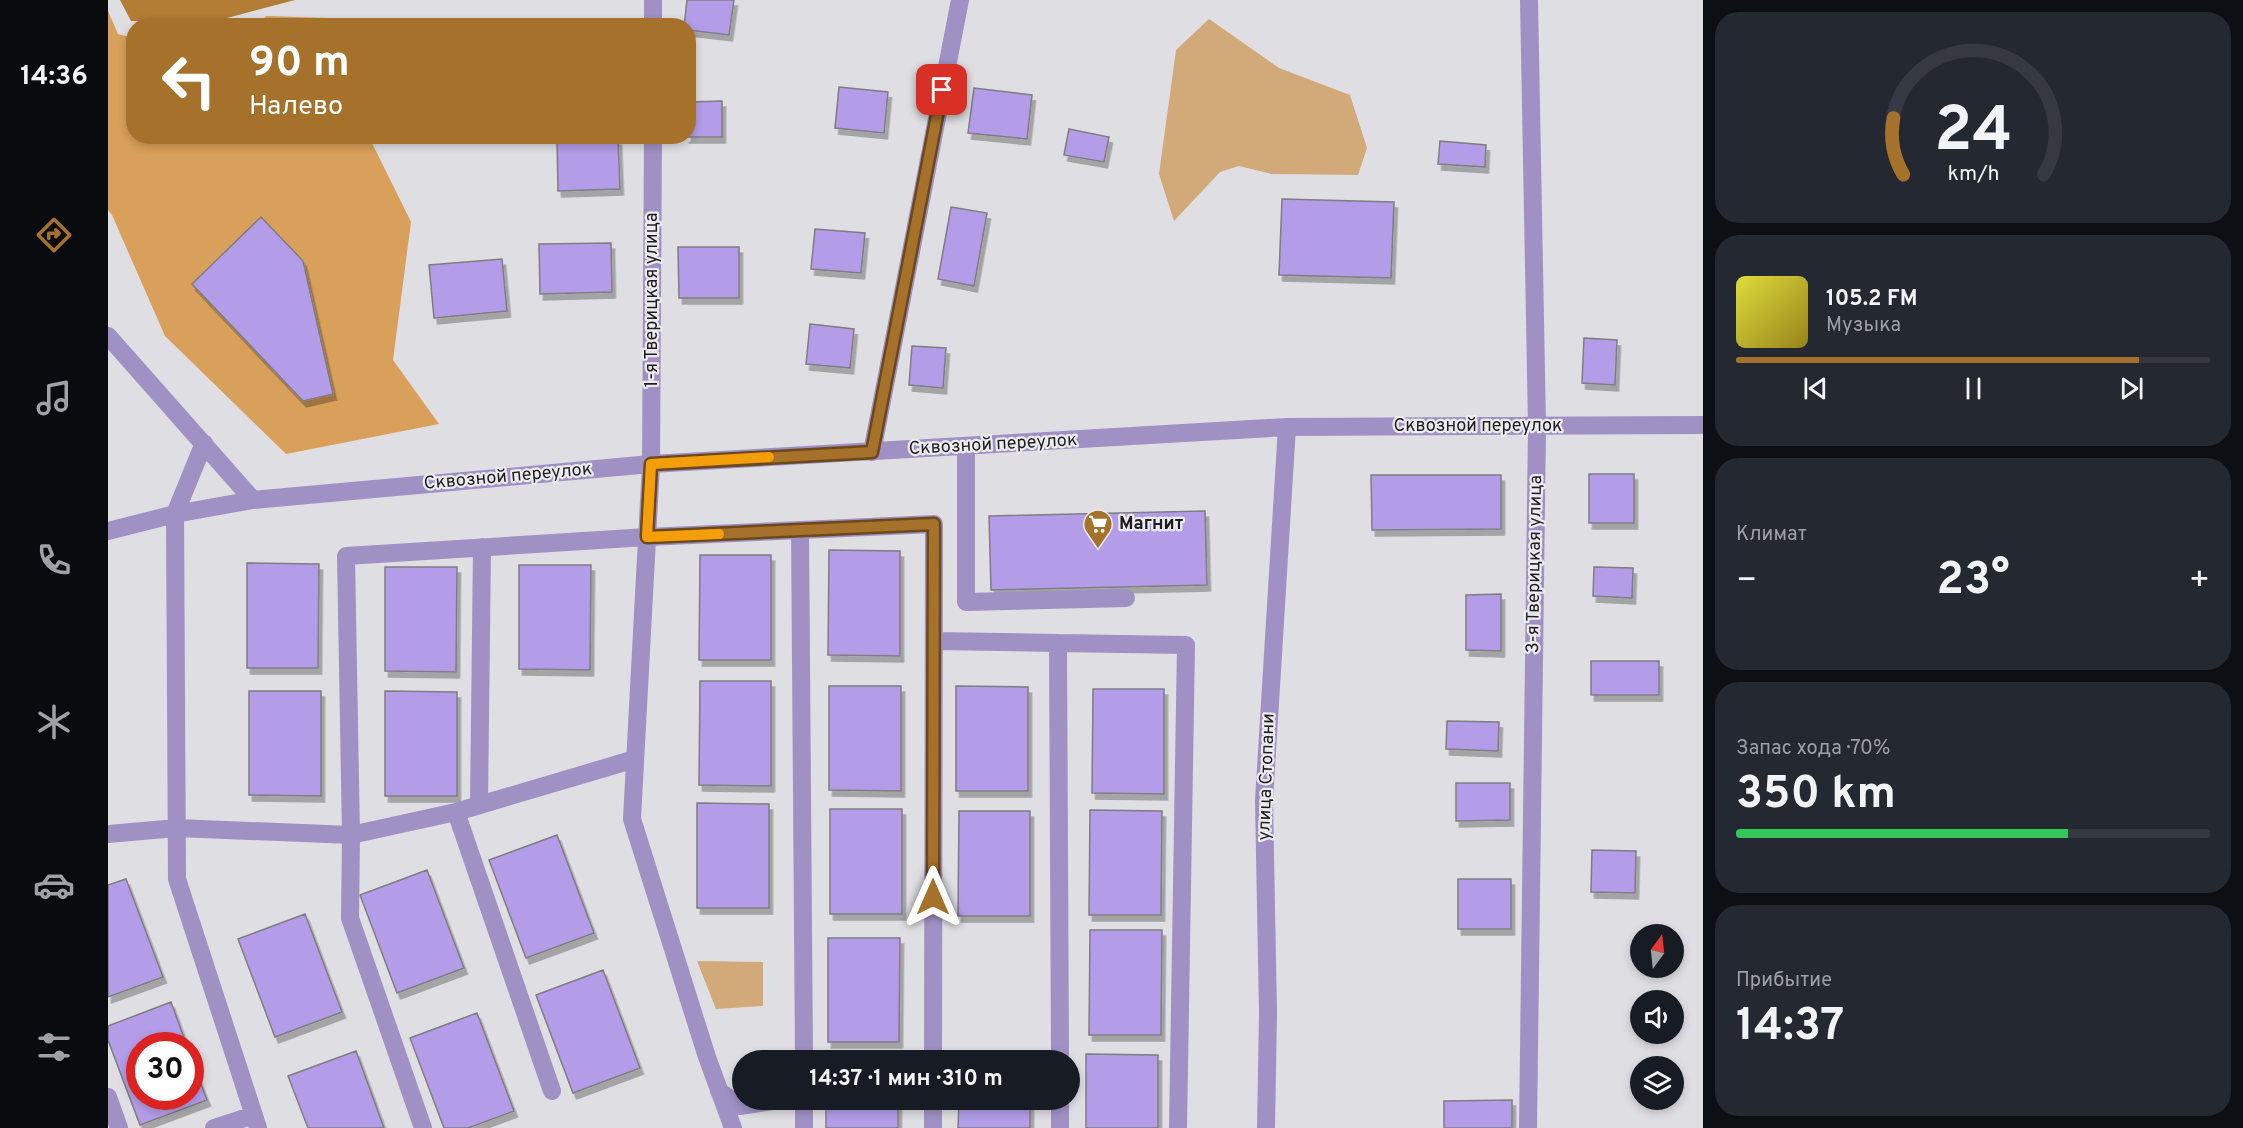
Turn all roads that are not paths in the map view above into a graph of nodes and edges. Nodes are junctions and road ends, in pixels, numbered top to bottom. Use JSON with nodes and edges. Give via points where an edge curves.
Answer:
{"nodes":[{"id":1,"x":653,"y":0,"type":"edge"},
{"id":2,"x":960,"y":0,"type":"edge"},
{"id":3,"x":1529,"y":0,"type":"edge"},
{"id":4,"x":653,"y":18,"type":"edge"},
{"id":5,"x":653,"y":144,"type":"edge"},
{"id":6,"x":108,"y":336,"type":"edge"},
{"id":7,"x":1703,"y":425,"type":"edge"},
{"id":8,"x":1537,"y":426,"type":"junction"},
{"id":9,"x":1287,"y":427,"type":"junction"},
{"id":10,"x":204,"y":443,"type":"junction"},
{"id":11,"x":966,"y":446,"type":"junction"},
{"id":12,"x":872,"y":452,"type":"junction"},
{"id":13,"x":651,"y":464,"type":"junction"},
{"id":14,"x":253,"y":500,"type":"junction"},
{"id":15,"x":175,"y":514,"type":"junction"},
{"id":16,"x":800,"y":530,"type":"junction"},
{"id":17,"x":108,"y":531,"type":"edge"},
{"id":18,"x":647,"y":537,"type":"junction"},
{"id":19,"x":482,"y":548,"type":"junction"},
{"id":20,"x":1126,"y":598,"type":"dead end"},
{"id":21,"x":934,"y":641,"type":"junction"},
{"id":22,"x":1058,"y":643,"type":"junction"},
{"id":23,"x":635,"y":759,"type":"junction"},
{"id":24,"x":479,"y":805,"type":"junction"},
{"id":25,"x":456,"y":812,"type":"junction"},
{"id":26,"x":177,"y":828,"type":"junction"},
{"id":27,"x":108,"y":834,"type":"edge"},
{"id":28,"x":351,"y":835,"type":"junction"},
{"id":29,"x":804,"y":1050,"type":"edge"},
{"id":30,"x":933,"y":1050,"type":"edge"},
{"id":31,"x":1060,"y":1050,"type":"edge"},
{"id":32,"x":552,"y":1091,"type":"dead end"},
{"id":33,"x":719,"y":1091,"type":"junction"},
{"id":34,"x":108,"y":1097,"type":"edge"},
{"id":35,"x":732,"y":1100,"type":"edge"},
{"id":36,"x":804,"y":1110,"type":"edge"},
{"id":37,"x":933,"y":1110,"type":"edge"},
{"id":38,"x":1060,"y":1110,"type":"edge"},
{"id":39,"x":256,"y":1122,"type":"edge"},
{"id":40,"x":119,"y":1128,"type":"edge"},
{"id":41,"x":214,"y":1128,"type":"edge"},
{"id":42,"x":423,"y":1128,"type":"edge"},
{"id":43,"x":733,"y":1128,"type":"edge"},
{"id":44,"x":804,"y":1128,"type":"edge"},
{"id":45,"x":933,"y":1128,"type":"edge"},
{"id":46,"x":1060,"y":1128,"type":"edge"},
{"id":47,"x":1178,"y":1128,"type":"edge"},
{"id":48,"x":1266,"y":1128,"type":"edge"},
{"id":49,"x":1528,"y":1128,"type":"edge"}],
"edges":[{"from":1,"to":4,"type":"street"},
{"from":2,"to":12,"type":"street"},
{"from":3,"to":8,"type":"street","name":"3-я Тверицкая улица"},
{"from":5,"to":13,"type":"street","name":"1-я Тверицкая улица"},
{"from":6,"to":10,"type":"street"},
{"from":7,"to":8,"type":"street","name":"Сквозной переулок"},
{"from":8,"to":9,"type":"street","name":"Сквозной переулок"},
{"from":8,"to":49,"type":"street","name":"3-я Тверицкая улица"},
{"from":9,"to":11,"type":"street","name":"Сквозной переулок"},
{"from":9,"to":48,"type":"street","name":"улица Стопани","via":[[1264,800]]},
{"from":10,"to":14,"type":"street"},
{"from":10,"to":15,"type":"street"},
{"from":11,"to":12,"type":"street","name":"Сквозной переулок"},
{"from":11,"to":20,"type":"street","via":[[966,602]]},
{"from":12,"to":13,"type":"street","name":"Сквозной переулок"},
{"from":13,"to":14,"type":"street","name":"Сквозной переулок"},
{"from":13,"to":18,"type":"street","name":"1-я Тверицкая улица"},
{"from":14,"to":15,"type":"street","name":"Сквозной переулок"},
{"from":15,"to":17,"type":"street","name":"Сквозной переулок"},
{"from":15,"to":26,"type":"street"},
{"from":16,"to":18,"type":"street"},
{"from":16,"to":21,"type":"street","via":[[934,524]]},
{"from":16,"to":29,"type":"street"},
{"from":18,"to":19,"type":"street"},
{"from":18,"to":23,"type":"street","name":"1-я Тверицкая улица"},
{"from":19,"to":24,"type":"street"},
{"from":19,"to":28,"type":"street","via":[[346,556]]},
{"from":21,"to":22,"type":"street"},
{"from":21,"to":30,"type":"street"},
{"from":22,"to":31,"type":"street"},
{"from":22,"to":47,"type":"street","via":[[1186,645]]},
{"from":23,"to":24,"type":"street"},
{"from":23,"to":33,"type":"street","name":"1-я Тверицкая улица","via":[[632,819]]},
{"from":24,"to":25,"type":"street"},
{"from":25,"to":28,"type":"street"},
{"from":25,"to":32,"type":"street"},
{"from":26,"to":27,"type":"street"},
{"from":26,"to":28,"type":"street"},
{"from":26,"to":39,"type":"street","via":[[177,879]]},
{"from":28,"to":42,"type":"street","via":[[350,918]]},
{"from":33,"to":35,"type":"street"},
{"from":33,"to":43,"type":"street","name":"1-я Тверицкая улица"},
{"from":34,"to":40,"type":"street"},
{"from":36,"to":44,"type":"street"},
{"from":37,"to":45,"type":"street"},
{"from":38,"to":46,"type":"street"},
{"from":39,"to":41,"type":"street"}]}
